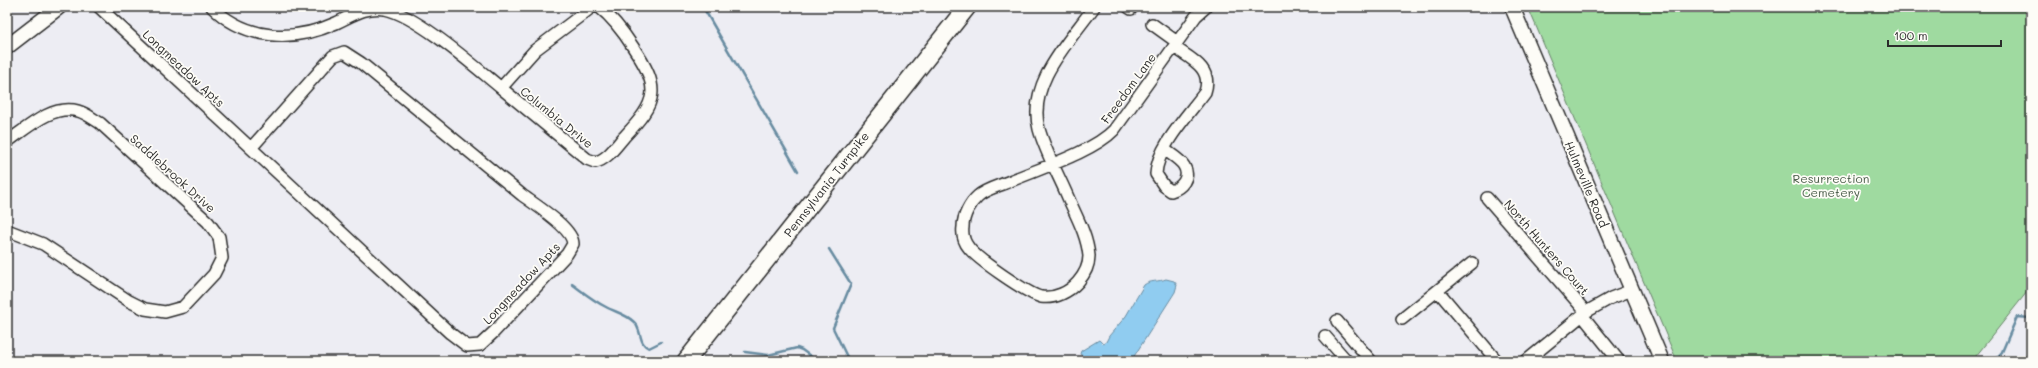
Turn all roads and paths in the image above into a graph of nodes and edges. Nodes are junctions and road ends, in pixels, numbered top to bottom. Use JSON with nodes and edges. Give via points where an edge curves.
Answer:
{"nodes":[{"id":1,"x":59,"y":7,"type":"edge"},
{"id":2,"x":99,"y":7,"type":"edge"},
{"id":3,"x":212,"y":7,"type":"edge"},
{"id":4,"x":592,"y":7,"type":"edge"},
{"id":5,"x":600,"y":7,"type":"edge"},
{"id":6,"x":967,"y":7,"type":"edge"},
{"id":7,"x":981,"y":7,"type":"edge"},
{"id":8,"x":1094,"y":7,"type":"edge"},
{"id":9,"x":1512,"y":7,"type":"edge"},
{"id":10,"x":1203,"y":8,"type":"edge"},
{"id":11,"x":1152,"y":24,"type":"dead end"},
{"id":12,"x":1176,"y":45,"type":"junction"},
{"id":13,"x":7,"y":47,"type":"edge"},
{"id":14,"x":500,"y":88,"type":"junction"},
{"id":15,"x":7,"y":142,"type":"edge"},
{"id":16,"x":251,"y":148,"type":"junction"},
{"id":17,"x":1164,"y":149,"type":"dead end"},
{"id":18,"x":1053,"y":163,"type":"junction"},
{"id":19,"x":1487,"y":198,"type":"dead end"},
{"id":20,"x":7,"y":230,"type":"edge"},
{"id":21,"x":1472,"y":263,"type":"dead end"},
{"id":22,"x":1632,"y":290,"type":"junction"},
{"id":23,"x":1438,"y":291,"type":"junction"},
{"id":24,"x":1584,"y":313,"type":"junction"},
{"id":25,"x":1402,"y":319,"type":"dead end"},
{"id":26,"x":1336,"y":321,"type":"dead end"},
{"id":27,"x":1325,"y":336,"type":"dead end"},
{"id":28,"x":686,"y":361,"type":"edge"},
{"id":29,"x":701,"y":361,"type":"edge"},
{"id":30,"x":1347,"y":361,"type":"edge"},
{"id":31,"x":1371,"y":361,"type":"edge"},
{"id":32,"x":1496,"y":361,"type":"edge"},
{"id":33,"x":1526,"y":361,"type":"edge"},
{"id":34,"x":1620,"y":361,"type":"edge"},
{"id":35,"x":1662,"y":361,"type":"edge"}],
"edges":[{"from":1,"to":13,"type":"main road"},
{"from":2,"to":16,"type":"street","name":"Longmeadow Apts"},
{"from":3,"to":14,"type":"street","name":"Columbia Drive","via":[[225,18],[244,28],[266,35],[282,36],[309,32],[358,12],[375,8],[394,12],[432,34]]},
{"from":4,"to":14,"type":"street","name":"Columbia Drive","via":[[535,50]]},
{"from":5,"to":14,"type":"street","name":"Columbia Drive","via":[[627,38],[645,65],[652,90],[642,118],[604,159],[591,162]]},
{"from":6,"to":28,"type":"highway","name":"Pennsylvania Turnpike"},
{"from":7,"to":29,"type":"highway","name":"Pennsylvania Turnpike"},
{"from":8,"to":18,"type":"street","via":[[1042,83],[1038,118]]},
{"from":9,"to":22,"type":"main road","name":"Hulmeville Road"},
{"from":10,"to":12,"type":"street","name":"Freedom Lane"},
{"from":11,"to":12,"type":"street"},
{"from":12,"to":17,"type":"street","via":[[1203,68],[1208,84],[1206,92]]},
{"from":12,"to":18,"type":"street","name":"Freedom Lane","via":[[1105,139]]},
{"from":15,"to":20,"type":"street","name":"Saddlebrook Drive","via":[[40,118],[62,110],[78,111],[88,115],[100,123],[208,222],[219,237],[222,258],[214,274],[183,307],[164,312],[150,311],[128,301],[43,244]]},
{"from":16,"to":16,"type":"street","name":"Longmeadow Apts","via":[[467,346],[480,345],[494,332],[567,254],[573,244],[571,236],[548,214],[344,52],[333,56]]},
{"from":18,"to":18,"type":"street","via":[[980,194],[969,208],[962,227],[963,237],[978,258],[1040,296],[1052,297],[1073,288],[1085,274],[1089,258],[1086,241]]},
{"from":19,"to":24,"type":"street","name":"North Hunters Court"},
{"from":21,"to":23,"type":"street"},
{"from":22,"to":24,"type":"street"},
{"from":22,"to":35,"type":"main road","name":"Hulmeville Road"},
{"from":23,"to":25,"type":"street"},
{"from":23,"to":32,"type":"street"},
{"from":24,"to":33,"type":"street"},
{"from":24,"to":34,"type":"street","name":"North Hunters Court"},
{"from":26,"to":31,"type":"street"},
{"from":27,"to":30,"type":"street"}]}
